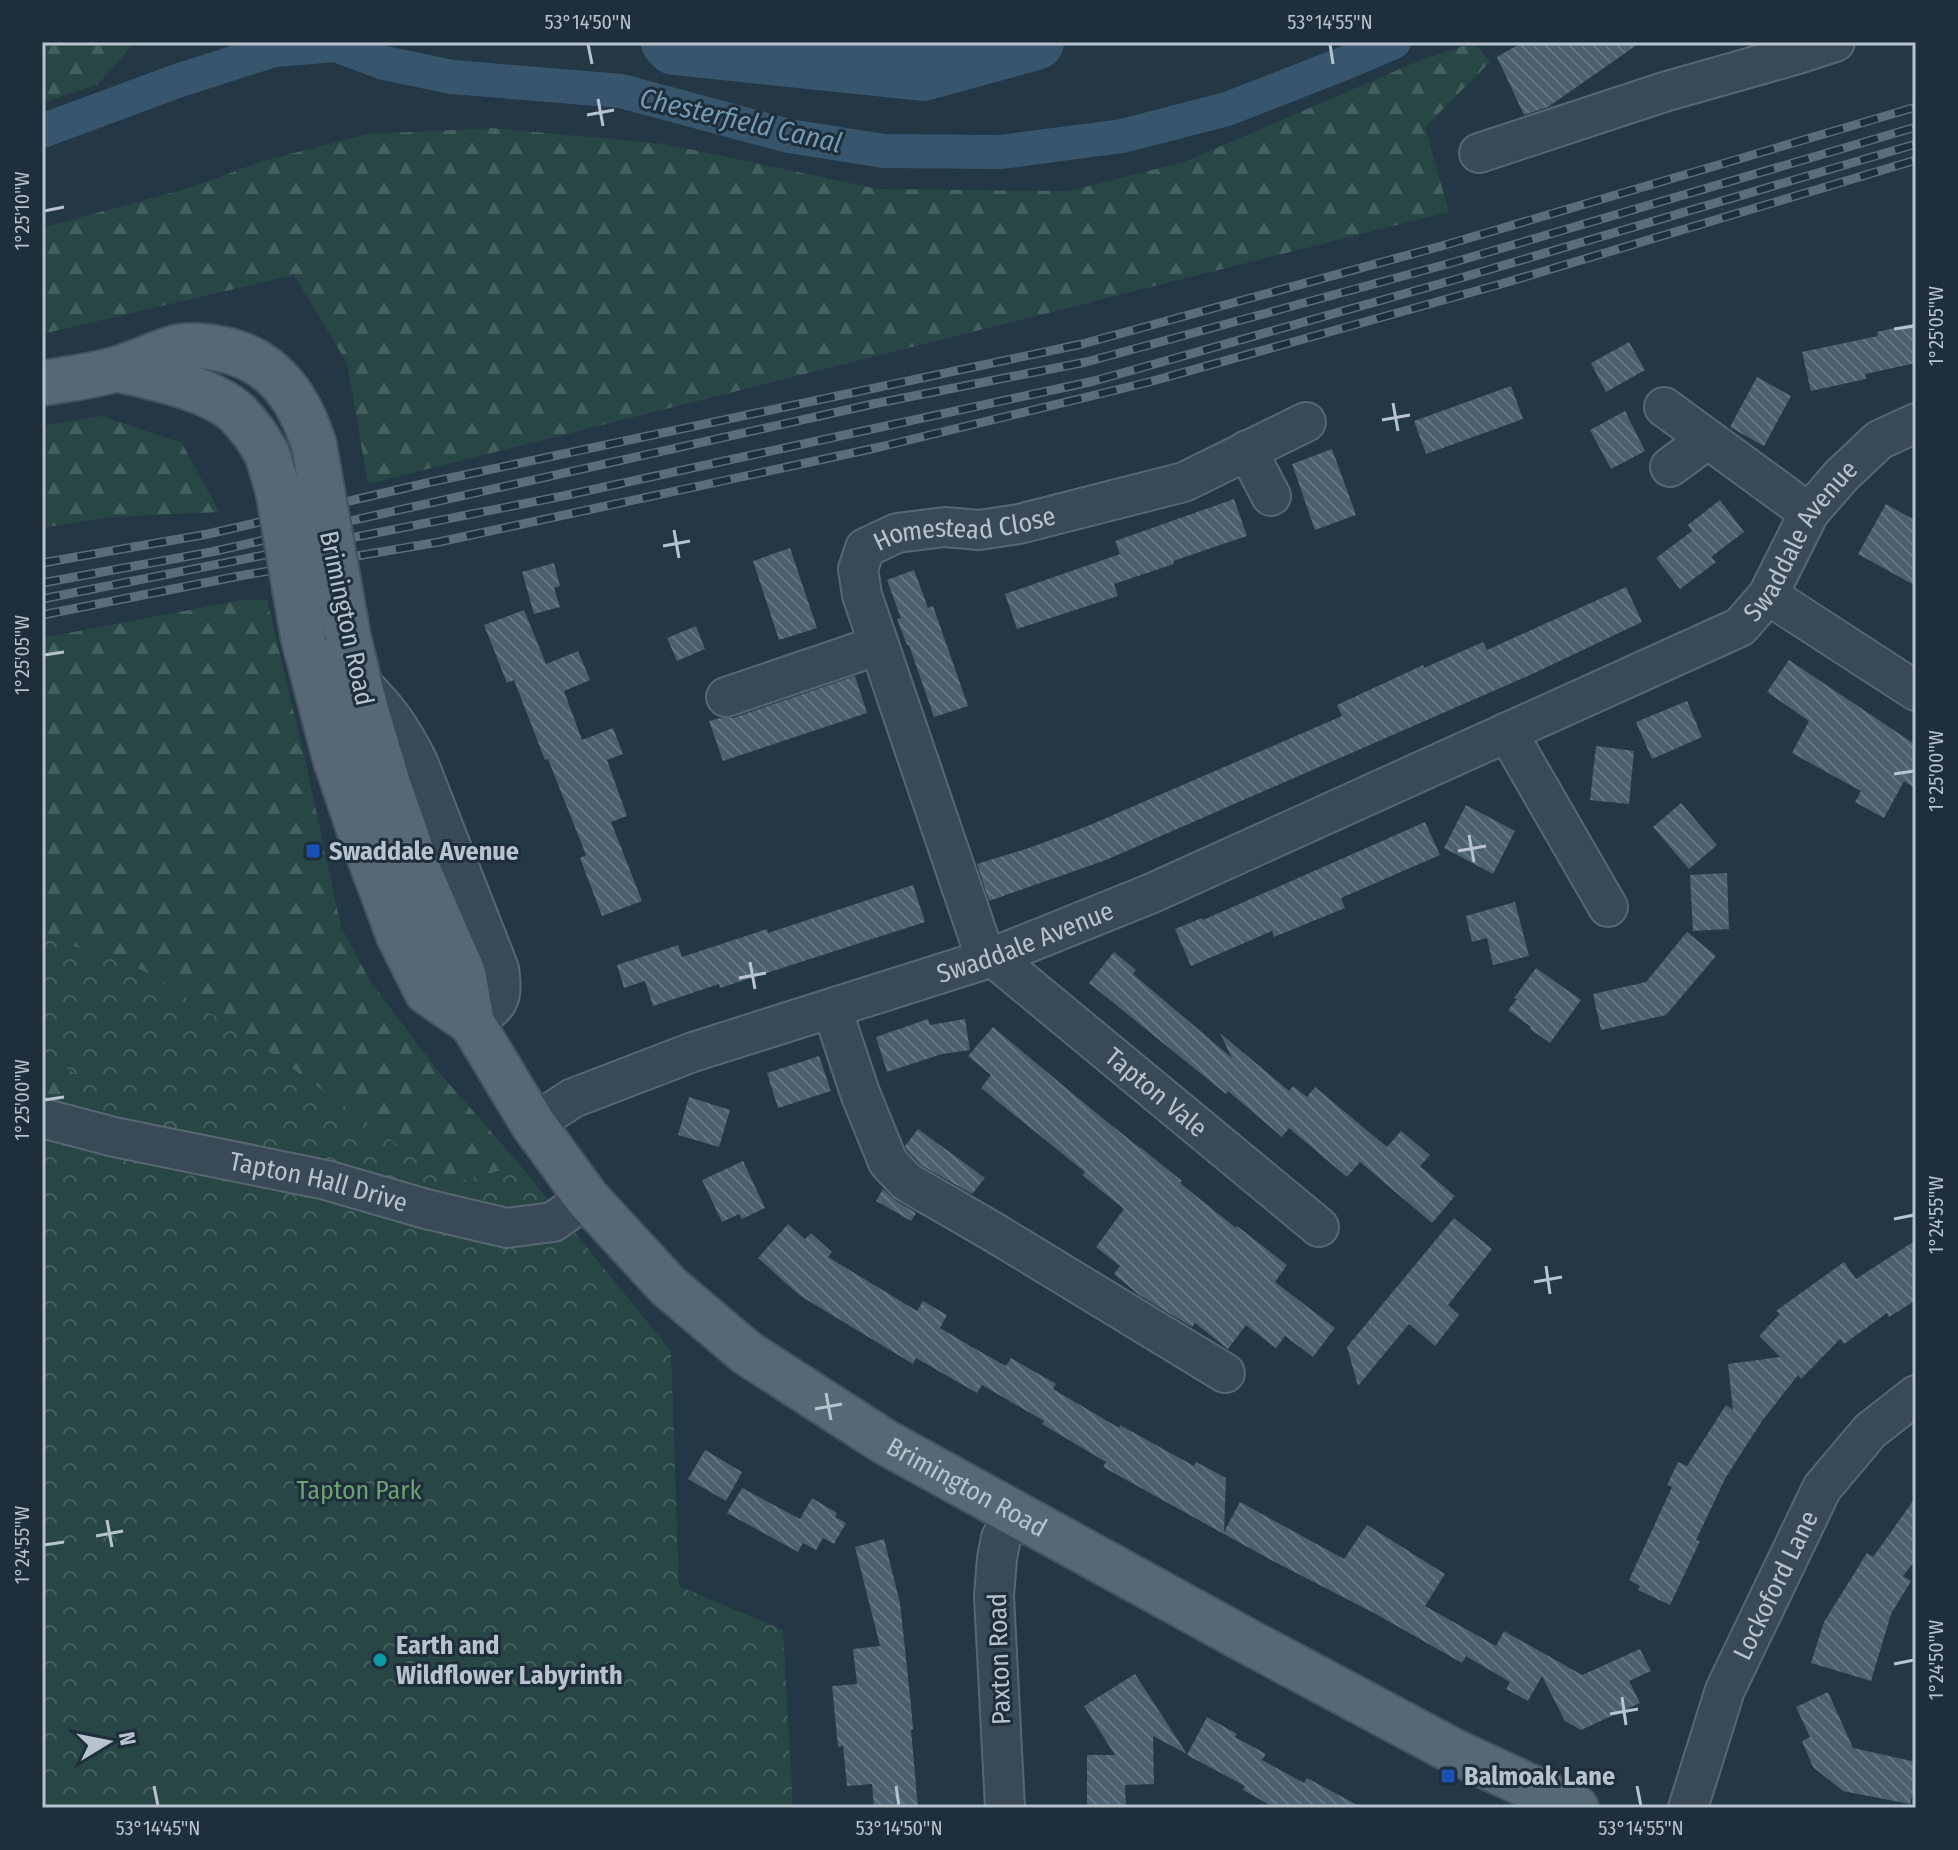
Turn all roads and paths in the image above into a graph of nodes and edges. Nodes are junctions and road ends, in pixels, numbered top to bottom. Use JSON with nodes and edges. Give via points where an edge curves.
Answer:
{"nodes":[{"id":1,"x":1835,"y":42,"type":"edge"},
{"id":2,"x":1479,"y":153,"type":"dead end"},
{"id":3,"x":118,"y":369,"type":"junction"},
{"id":4,"x":42,"y":383,"type":"edge"},
{"id":5,"x":1664,"y":407,"type":"dead end"},
{"id":6,"x":1306,"y":422,"type":"dead end"},
{"id":7,"x":1916,"y":423,"type":"edge"},
{"id":8,"x":1708,"y":439,"type":"junction"},
{"id":9,"x":1247,"y":450,"type":"junction"},
{"id":10,"x":1670,"y":467,"type":"dead end"},
{"id":11,"x":1271,"y":496,"type":"dead end"},
{"id":12,"x":1809,"y":513,"type":"junction"},
{"id":13,"x":1768,"y":595,"type":"junction"},
{"id":14,"x":879,"y":645,"type":"junction"},
{"id":15,"x":1916,"y":691,"type":"edge"},
{"id":16,"x":726,"y":697,"type":"dead end"},
{"id":17,"x":1507,"y":732,"type":"junction"},
{"id":18,"x":1608,"y":907,"type":"dead end"},
{"id":19,"x":990,"y":958,"type":"junction"},
{"id":20,"x":832,"y":1009,"type":"junction"},
{"id":21,"x":472,"y":1023,"type":"junction"},
{"id":22,"x":42,"y":1118,"type":"edge"},
{"id":23,"x":533,"y":1124,"type":"junction"},
{"id":24,"x":587,"y":1198,"type":"junction"},
{"id":25,"x":1319,"y":1227,"type":"dead end"},
{"id":26,"x":1225,"y":1373,"type":"dead end"},
{"id":27,"x":1916,"y":1395,"type":"edge"},
{"id":28,"x":1016,"y":1514,"type":"junction"},
{"id":29,"x":1005,"y":1808,"type":"edge"},
{"id":30,"x":1576,"y":1808,"type":"edge"},
{"id":31,"x":1688,"y":1808,"type":"edge"}],
"edges":[{"from":1,"to":2,"type":"street"},
{"from":3,"to":4,"type":"main road","name":"Brimington Road"},
{"from":3,"to":21,"type":"main road","name":"Brimington Road","bridge":true,"via":[[209,396],[235,411],[258,437],[278,490],[303,636],[359,829],[399,936],[427,992]]},
{"from":3,"to":21,"type":"main road","name":"Brimington Road","bridge":true,"via":[[178,347],[226,349],[270,371],[302,412],[314,445],[358,680],[418,870],[463,973]]},
{"from":5,"to":8,"type":"street"},
{"from":6,"to":9,"type":"street","name":"Homestead Close"},
{"from":7,"to":12,"type":"street","name":"Swaddale Avenue","via":[[1879,440]]},
{"from":8,"to":10,"type":"street"},
{"from":8,"to":12,"type":"street"},
{"from":9,"to":11,"type":"street"},
{"from":9,"to":14,"type":"street","name":"Homestead Close","via":[[1184,482],[1119,500],[1006,526],[897,533],[865,548],[858,569]]},
{"from":12,"to":13,"type":"street","name":"Swaddale Avenue"},
{"from":13,"to":15,"type":"street"},
{"from":13,"to":17,"type":"street","name":"Swaddale Avenue","via":[[1740,627]]},
{"from":14,"to":16,"type":"street"},
{"from":14,"to":19,"type":"street","name":"Homestead Close"},
{"from":17,"to":18,"type":"street"},
{"from":17,"to":19,"type":"street","name":"Swaddale Avenue","via":[[1150,894]]},
{"from":19,"to":20,"type":"street","name":"Swaddale Avenue"},
{"from":19,"to":25,"type":"street","name":"Tapton Vale"},
{"from":20,"to":23,"type":"street","name":"Swaddale Avenue","via":[[600,1087]]},
{"from":20,"to":26,"type":"street","via":[[888,1162],[907,1182]]},
{"from":21,"to":23,"type":"main road","name":"Brimington Road"},
{"from":22,"to":24,"type":"street","name":"Tapton Hall Drive","via":[[326,1180],[507,1228],[553,1222]]},
{"from":23,"to":24,"type":"main road","name":"Brimington Road"},
{"from":24,"to":28,"type":"main road","name":"Brimington Road","via":[[668,1286],[747,1353],[885,1442]]},
{"from":27,"to":31,"type":"street","name":"Lockoford Lane","via":[[1870,1431],[1822,1488],[1725,1690]]},
{"from":28,"to":29,"type":"street","name":"Paxton Road","via":[[1001,1538],[994,1596]]},
{"from":28,"to":30,"type":"main road","name":"Brimington Road","via":[[1453,1751]]}]}
